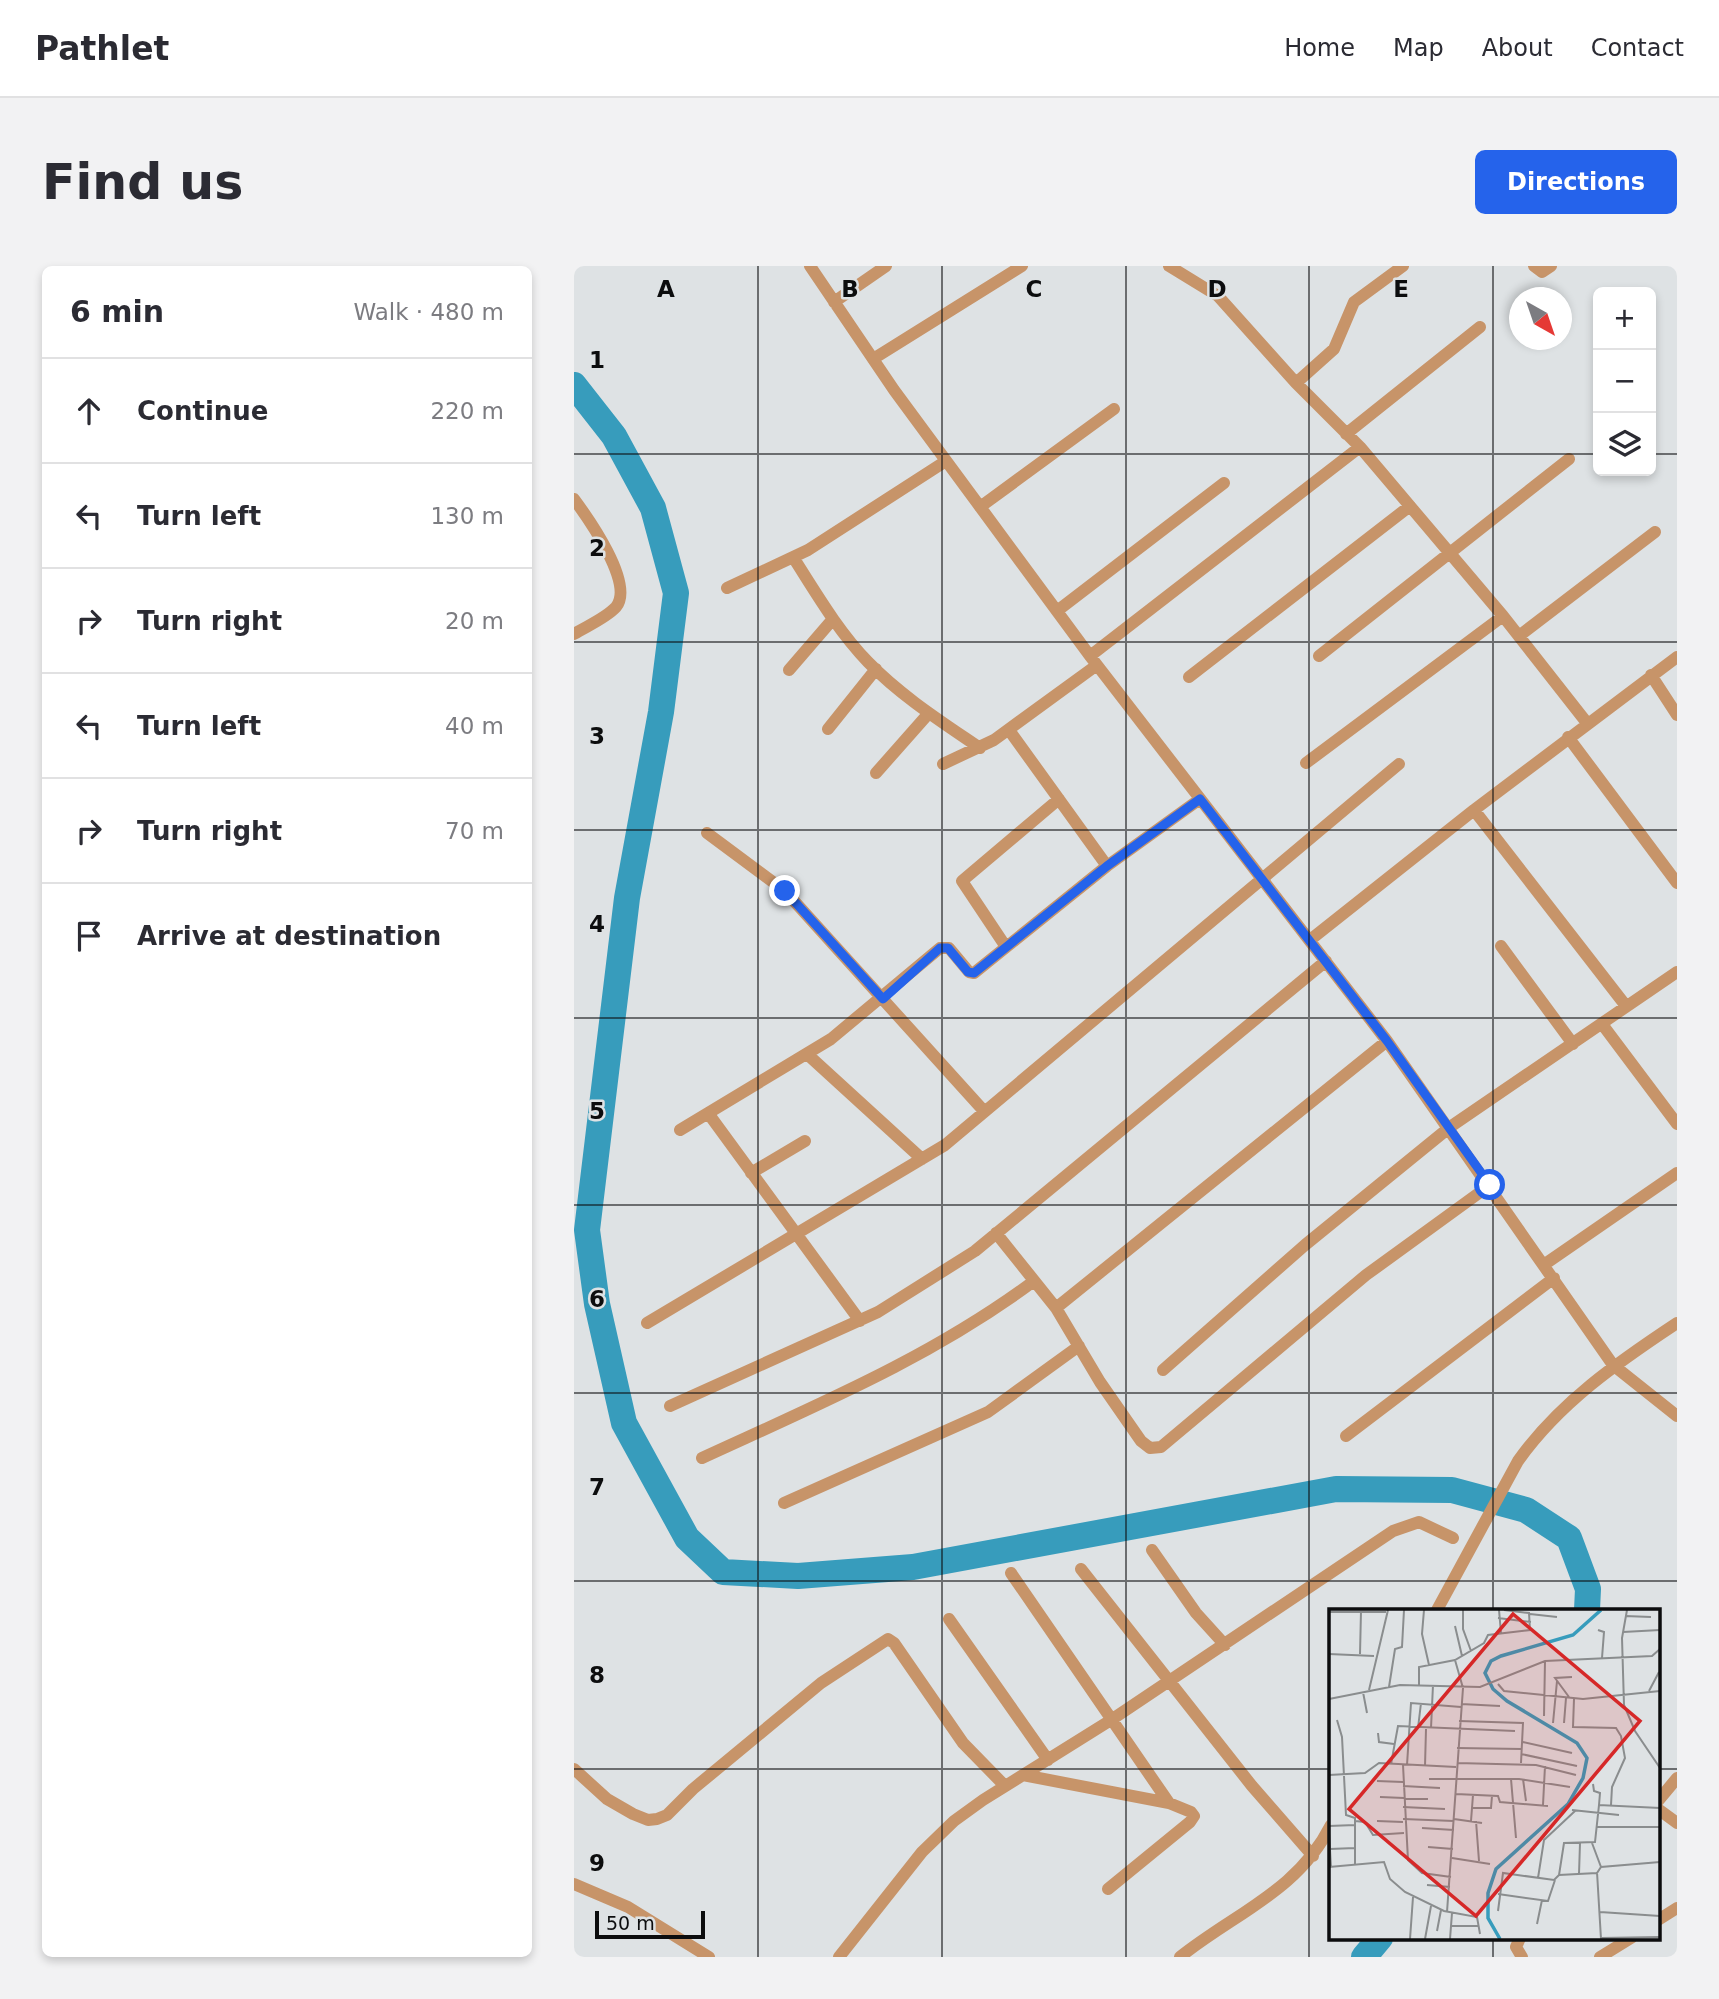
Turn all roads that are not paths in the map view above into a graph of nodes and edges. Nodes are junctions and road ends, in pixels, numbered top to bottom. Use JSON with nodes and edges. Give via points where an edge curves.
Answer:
{"nodes":[{"id":1,"x":810,"y":266,"type":"edge"},
{"id":2,"x":886,"y":266,"type":"edge"},
{"id":3,"x":1022,"y":266,"type":"edge"},
{"id":4,"x":1169,"y":266,"type":"edge"},
{"id":5,"x":1402,"y":266,"type":"edge"},
{"id":6,"x":1534,"y":266,"type":"edge"},
{"id":7,"x":1551,"y":266,"type":"edge"},
{"id":8,"x":834,"y":302,"type":"junction"},
{"id":9,"x":1480,"y":327,"type":"dead end"},
{"id":10,"x":873,"y":359,"type":"junction"},
{"id":11,"x":1296,"y":383,"type":"junction"},
{"id":12,"x":1114,"y":409,"type":"dead end"},
{"id":13,"x":1346,"y":434,"type":"junction"},
{"id":14,"x":1360,"y":447,"type":"junction"},
{"id":15,"x":1569,"y":459,"type":"dead end"},
{"id":16,"x":946,"y":461,"type":"junction"},
{"id":17,"x":1224,"y":483,"type":"dead end"},
{"id":18,"x":574,"y":499,"type":"edge"},
{"id":19,"x":1410,"y":506,"type":"junction"},
{"id":20,"x":980,"y":507,"type":"junction"},
{"id":21,"x":1655,"y":532,"type":"dead end"},
{"id":22,"x":1451,"y":554,"type":"junction"},
{"id":23,"x":793,"y":557,"type":"junction"},
{"id":24,"x":727,"y":588,"type":"dead end"},
{"id":25,"x":1056,"y":611,"type":"junction"},
{"id":26,"x":1503,"y":615,"type":"junction"},
{"id":27,"x":833,"y":619,"type":"junction"},
{"id":28,"x":574,"y":634,"type":"edge"},
{"id":29,"x":1519,"y":636,"type":"junction"},
{"id":30,"x":1319,"y":656,"type":"dead end"},
{"id":31,"x":1677,"y":657,"type":"edge"},
{"id":32,"x":1093,"y":661,"type":"junction"},
{"id":33,"x":876,"y":669,"type":"junction"},
{"id":34,"x":789,"y":670,"type":"dead end"},
{"id":35,"x":1651,"y":675,"type":"junction"},
{"id":36,"x":1189,"y":677,"type":"dead end"},
{"id":37,"x":929,"y":713,"type":"junction"},
{"id":38,"x":1677,"y":715,"type":"edge"},
{"id":39,"x":1587,"y":723,"type":"junction"},
{"id":40,"x":828,"y":729,"type":"dead end"},
{"id":41,"x":1009,"y":730,"type":"junction"},
{"id":42,"x":1569,"y":737,"type":"junction"},
{"id":43,"x":980,"y":748,"type":"junction"},
{"id":44,"x":1306,"y":763,"type":"dead end"},
{"id":45,"x":943,"y":764,"type":"dead end"},
{"id":46,"x":1399,"y":764,"type":"dead end"},
{"id":47,"x":876,"y":773,"type":"dead end"},
{"id":48,"x":1059,"y":799,"type":"junction"},
{"id":49,"x":1200,"y":799,"type":"junction"},
{"id":50,"x":1474,"y":810,"type":"junction"},
{"id":51,"x":707,"y":833,"type":"dead end"},
{"id":52,"x":1107,"y":866,"type":"junction"},
{"id":53,"x":1262,"y":877,"type":"junction"},
{"id":54,"x":1677,"y":883,"type":"edge"},
{"id":55,"x":1310,"y":940,"type":"junction"},
{"id":56,"x":1502,"y":946,"type":"dead end"},
{"id":57,"x":1006,"y":947,"type":"junction"},
{"id":58,"x":1326,"y":961,"type":"junction"},
{"id":59,"x":1675,"y":977,"type":"edge"},
{"id":60,"x":883,"y":999,"type":"junction"},
{"id":61,"x":1626,"y":1006,"type":"junction"},
{"id":62,"x":1602,"y":1024,"type":"junction"},
{"id":63,"x":1387,"y":1041,"type":"junction"},
{"id":64,"x":1573,"y":1044,"type":"junction"},
{"id":65,"x":807,"y":1054,"type":"junction"},
{"id":66,"x":983,"y":1110,"type":"junction"},
{"id":67,"x":708,"y":1113,"type":"junction"},
{"id":68,"x":1677,"y":1124,"type":"edge"},
{"id":69,"x":1450,"y":1128,"type":"junction"},
{"id":70,"x":680,"y":1130,"type":"dead end"},
{"id":71,"x":805,"y":1141,"type":"dead end"},
{"id":72,"x":922,"y":1159,"type":"junction"},
{"id":73,"x":751,"y":1173,"type":"junction"},
{"id":74,"x":1677,"y":1173,"type":"edge"},
{"id":75,"x":1490,"y":1185,"type":"junction"},
{"id":76,"x":996,"y":1234,"type":"junction"},
{"id":77,"x":794,"y":1235,"type":"junction"},
{"id":78,"x":1545,"y":1264,"type":"junction"},
{"id":79,"x":1553,"y":1278,"type":"junction"},
{"id":80,"x":1034,"y":1281,"type":"junction"},
{"id":81,"x":1056,"y":1308,"type":"junction"},
{"id":82,"x":860,"y":1321,"type":"junction"},
{"id":83,"x":647,"y":1322,"type":"dead end"},
{"id":84,"x":1677,"y":1323,"type":"edge"},
{"id":85,"x":1079,"y":1346,"type":"junction"},
{"id":86,"x":1613,"y":1365,"type":"junction"},
{"id":87,"x":1163,"y":1370,"type":"dead end"},
{"id":88,"x":670,"y":1406,"type":"dead end"},
{"id":89,"x":1677,"y":1416,"type":"edge"},
{"id":90,"x":1346,"y":1436,"type":"dead end"},
{"id":91,"x":702,"y":1458,"type":"dead end"},
{"id":92,"x":784,"y":1503,"type":"dead end"},
{"id":93,"x":1453,"y":1538,"type":"dead end"},
{"id":94,"x":1152,"y":1550,"type":"dead end"},
{"id":95,"x":1081,"y":1569,"type":"dead end"},
{"id":96,"x":1011,"y":1573,"type":"dead end"},
{"id":97,"x":1438,"y":1609,"type":"edge"},
{"id":98,"x":949,"y":1619,"type":"dead end"},
{"id":99,"x":1225,"y":1645,"type":"junction"},
{"id":100,"x":1170,"y":1682,"type":"junction"},
{"id":101,"x":1111,"y":1720,"type":"junction"},
{"id":102,"x":1048,"y":1760,"type":"junction"},
{"id":103,"x":574,"y":1769,"type":"edge"},
{"id":104,"x":1023,"y":1775,"type":"junction"},
{"id":105,"x":1677,"y":1778,"type":"edge"},
{"id":106,"x":1006,"y":1786,"type":"junction"},
{"id":107,"x":1660,"y":1799,"type":"edge"},
{"id":108,"x":1170,"y":1803,"type":"junction"},
{"id":109,"x":1660,"y":1810,"type":"edge"},
{"id":110,"x":1677,"y":1823,"type":"edge"},
{"id":111,"x":1329,"y":1828,"type":"edge"},
{"id":112,"x":1312,"y":1856,"type":"junction"},
{"id":113,"x":574,"y":1884,"type":"edge"},
{"id":114,"x":1108,"y":1889,"type":"dead end"},
{"id":115,"x":1677,"y":1908,"type":"edge"},
{"id":116,"x":1660,"y":1919,"type":"edge"},
{"id":117,"x":1519,"y":1940,"type":"edge"},
{"id":118,"x":1628,"y":1940,"type":"edge"},
{"id":119,"x":709,"y":1957,"type":"edge"},
{"id":120,"x":839,"y":1957,"type":"edge"},
{"id":121,"x":1180,"y":1957,"type":"edge"},
{"id":122,"x":1521,"y":1957,"type":"edge"},
{"id":123,"x":1600,"y":1957,"type":"edge"}],
"edges":[{"from":1,"to":8,"type":"street"},
{"from":2,"to":8,"type":"street"},
{"from":3,"to":10,"type":"street"},
{"from":4,"to":11,"type":"street","via":[[1218,296]]},
{"from":5,"to":11,"type":"street","via":[[1354,302],[1334,349]]},
{"from":6,"to":7,"type":"street","via":[[1542,272]]},
{"from":8,"to":10,"type":"street"},
{"from":9,"to":13,"type":"street"},
{"from":10,"to":16,"type":"street"},
{"from":11,"to":13,"type":"street"},
{"from":12,"to":20,"type":"street"},
{"from":13,"to":14,"type":"street"},
{"from":14,"to":19,"type":"street"},
{"from":14,"to":32,"type":"street"},
{"from":15,"to":22,"type":"street"},
{"from":16,"to":20,"type":"street"},
{"from":16,"to":23,"type":"street"},
{"from":17,"to":25,"type":"street"},
{"from":18,"to":28,"type":"street","via":[[592,523],[621,590],[615,608]]},
{"from":19,"to":22,"type":"street"},
{"from":19,"to":36,"type":"street"},
{"from":20,"to":25,"type":"street"},
{"from":21,"to":29,"type":"street"},
{"from":22,"to":26,"type":"street"},
{"from":22,"to":30,"type":"street"},
{"from":23,"to":24,"type":"street"},
{"from":23,"to":27,"type":"street"},
{"from":25,"to":32,"type":"street"},
{"from":26,"to":29,"type":"street"},
{"from":26,"to":44,"type":"street"},
{"from":27,"to":33,"type":"street"},
{"from":27,"to":34,"type":"street"},
{"from":29,"to":39,"type":"street"},
{"from":31,"to":35,"type":"street"},
{"from":32,"to":41,"type":"street"},
{"from":32,"to":49,"type":"street"},
{"from":33,"to":37,"type":"street"},
{"from":33,"to":40,"type":"street"},
{"from":35,"to":38,"type":"street"},
{"from":35,"to":39,"type":"street"},
{"from":37,"to":43,"type":"street"},
{"from":37,"to":47,"type":"street"},
{"from":39,"to":42,"type":"street"},
{"from":41,"to":43,"type":"street"},
{"from":41,"to":48,"type":"street"},
{"from":42,"to":50,"type":"street"},
{"from":42,"to":54,"type":"street"},
{"from":43,"to":45,"type":"street"},
{"from":46,"to":53,"type":"street"},
{"from":48,"to":52,"type":"street"},
{"from":48,"to":57,"type":"street","via":[[962,881]]},
{"from":49,"to":52,"type":"street"},
{"from":49,"to":53,"type":"street"},
{"from":50,"to":55,"type":"street"},
{"from":50,"to":61,"type":"street"},
{"from":51,"to":60,"type":"street","via":[[785,891]]},
{"from":52,"to":57,"type":"street"},
{"from":53,"to":55,"type":"street"},
{"from":53,"to":66,"type":"street"},
{"from":55,"to":58,"type":"street"},
{"from":56,"to":64,"type":"street"},
{"from":57,"to":60,"type":"street","via":[[972,974],[948,948],[940,948]]},
{"from":58,"to":63,"type":"street"},
{"from":58,"to":76,"type":"street"},
{"from":59,"to":61,"type":"street"},
{"from":60,"to":65,"type":"street"},
{"from":60,"to":66,"type":"street"},
{"from":61,"to":62,"type":"street"},
{"from":62,"to":64,"type":"street"},
{"from":62,"to":68,"type":"street"},
{"from":63,"to":69,"type":"street"},
{"from":63,"to":81,"type":"street"},
{"from":64,"to":69,"type":"street"},
{"from":65,"to":67,"type":"street"},
{"from":65,"to":72,"type":"street"},
{"from":66,"to":72,"type":"street"},
{"from":67,"to":70,"type":"street"},
{"from":67,"to":73,"type":"street"},
{"from":69,"to":75,"type":"street"},
{"from":69,"to":87,"type":"street","via":[[1305,1245]]},
{"from":71,"to":73,"type":"street"},
{"from":72,"to":77,"type":"street"},
{"from":73,"to":77,"type":"street"},
{"from":74,"to":78,"type":"street"},
{"from":75,"to":78,"type":"street"},
{"from":75,"to":85,"type":"street","via":[[1366,1275],[1161,1447],[1150,1448],[1141,1441]]},
{"from":76,"to":80,"type":"street"},
{"from":76,"to":82,"type":"street","via":[[918,1290]]},
{"from":77,"to":82,"type":"street"},
{"from":77,"to":83,"type":"street"},
{"from":78,"to":79,"type":"street"},
{"from":79,"to":86,"type":"street"},
{"from":79,"to":90,"type":"street"},
{"from":80,"to":81,"type":"street"},
{"from":80,"to":91,"type":"street","via":[[936,1347]]},
{"from":81,"to":85,"type":"street"},
{"from":82,"to":88,"type":"street"},
{"from":84,"to":86,"type":"street"},
{"from":85,"to":92,"type":"street","via":[[988,1412]]},
{"from":86,"to":89,"type":"street"},
{"from":86,"to":97,"type":"street","via":[[1548,1424],[1518,1461]]},
{"from":93,"to":99,"type":"street","via":[[1431,1525],[1406,1524]]},
{"from":94,"to":99,"type":"street"},
{"from":95,"to":100,"type":"street"},
{"from":96,"to":101,"type":"street"},
{"from":98,"to":102,"type":"street"},
{"from":99,"to":100,"type":"street"},
{"from":100,"to":101,"type":"street"},
{"from":100,"to":112,"type":"street"},
{"from":101,"to":102,"type":"street"},
{"from":101,"to":108,"type":"street"},
{"from":102,"to":104,"type":"street"},
{"from":103,"to":106,"type":"street","via":[[632,1814],[648,1820],[667,1815],[821,1683],[888,1639],[963,1743]]},
{"from":104,"to":106,"type":"street"},
{"from":104,"to":108,"type":"street"},
{"from":105,"to":107,"type":"street"},
{"from":106,"to":120,"type":"street","via":[[937,1837]]},
{"from":108,"to":114,"type":"street","via":[[1191,1812],[1190,1822]]},
{"from":109,"to":110,"type":"street"},
{"from":111,"to":112,"type":"street"},
{"from":112,"to":121,"type":"street","via":[[1283,1886]]},
{"from":113,"to":119,"type":"street","via":[[628,1907]]},
{"from":115,"to":116,"type":"street"},
{"from":117,"to":122,"type":"street","via":[[1516,1947]]},
{"from":118,"to":123,"type":"street"}]}
